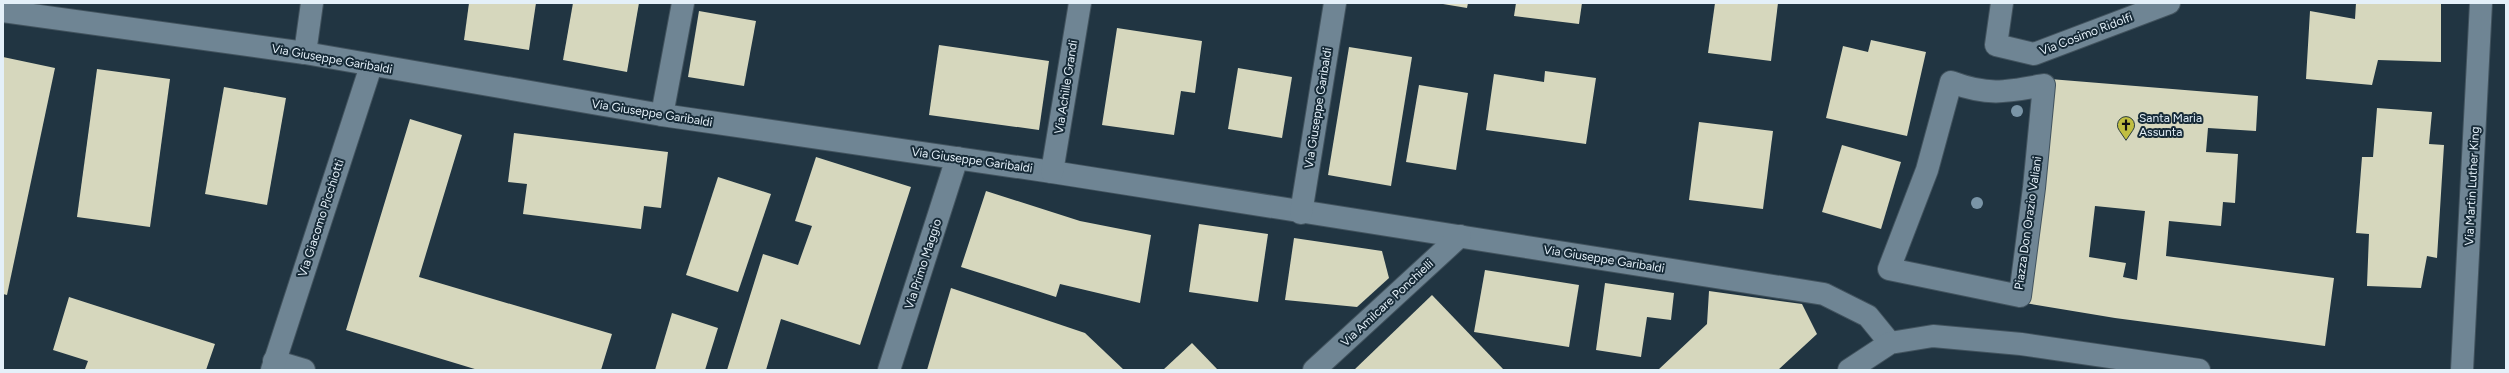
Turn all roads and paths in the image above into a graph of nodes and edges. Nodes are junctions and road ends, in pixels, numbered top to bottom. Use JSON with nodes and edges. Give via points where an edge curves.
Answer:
{"nodes":[{"id":1,"x":312,"y":3,"type":"edge"},
{"id":2,"x":683,"y":3,"type":"edge"},
{"id":3,"x":1080,"y":3,"type":"edge"},
{"id":4,"x":1335,"y":3,"type":"edge"},
{"id":5,"x":2002,"y":3,"type":"edge"},
{"id":6,"x":2169,"y":3,"type":"edge"},
{"id":7,"x":2481,"y":3,"type":"edge"},
{"id":8,"x":3,"y":11,"type":"edge"},
{"id":9,"x":305,"y":53,"type":"junction"},
{"id":10,"x":372,"y":66,"type":"junction"},
{"id":11,"x":1951,"y":82,"type":"joint"},
{"id":12,"x":662,"y":115,"type":"junction"},
{"id":13,"x":957,"y":158,"type":"junction"},
{"id":14,"x":1052,"y":172,"type":"junction"},
{"id":15,"x":1301,"y":213,"type":"junction"},
{"id":16,"x":1460,"y":236,"type":"junction"},
{"id":17,"x":1890,"y":343,"type":"junction"},
{"id":18,"x":273,"y":366,"type":"edge"},
{"id":19,"x":304,"y":370,"type":"edge"},
{"id":20,"x":889,"y":370,"type":"edge"},
{"id":21,"x":1314,"y":370,"type":"edge"},
{"id":22,"x":1849,"y":370,"type":"edge"},
{"id":23,"x":2199,"y":370,"type":"edge"},
{"id":24,"x":2462,"y":370,"type":"edge"}],
"edges":[{"from":1,"to":9,"type":"street"},
{"from":2,"to":12,"type":"street"},
{"from":3,"to":14,"type":"street","name":"Via Achille Grandi"},
{"from":4,"to":15,"type":"street","name":"Via Giuseppe Garibaldi"},
{"from":5,"to":6,"type":"street","name":"Via Cosimo Ridolfi","via":[[1996,45],[2034,54]]},
{"from":7,"to":24,"type":"street","name":"Via Martin Luther King"},
{"from":8,"to":9,"type":"street","name":"Via Giuseppe Garibaldi"},
{"from":9,"to":10,"type":"street","name":"Via Giuseppe Garibaldi"},
{"from":10,"to":12,"type":"street","name":"Via Giuseppe Garibaldi"},
{"from":10,"to":18,"type":"street","name":"Via Giacomo Picchiotti"},
{"from":11,"to":11,"type":"street","name":"Piazza Don Orazio Valiani","via":[[1927,170],[1888,269],[2020,296],[2044,85],[1985,92]]},
{"from":12,"to":13,"type":"street","name":"Via Giuseppe Garibaldi"},
{"from":13,"to":14,"type":"street","name":"Via Giuseppe Garibaldi"},
{"from":13,"to":20,"type":"street","name":"Via Primo Maggio"},
{"from":14,"to":15,"type":"street","name":"Via Giuseppe Garibaldi"},
{"from":15,"to":16,"type":"street","name":"Via Giuseppe Garibaldi"},
{"from":16,"to":17,"type":"street","name":"Via Giuseppe Garibaldi","via":[[1824,294],[1868,316]]},
{"from":16,"to":21,"type":"street","name":"Via Amilcare Ponchielli"},
{"from":17,"to":22,"type":"street"},
{"from":17,"to":23,"type":"street","via":[[1933,336],[2020,344]]},
{"from":18,"to":19,"type":"street"}]}
